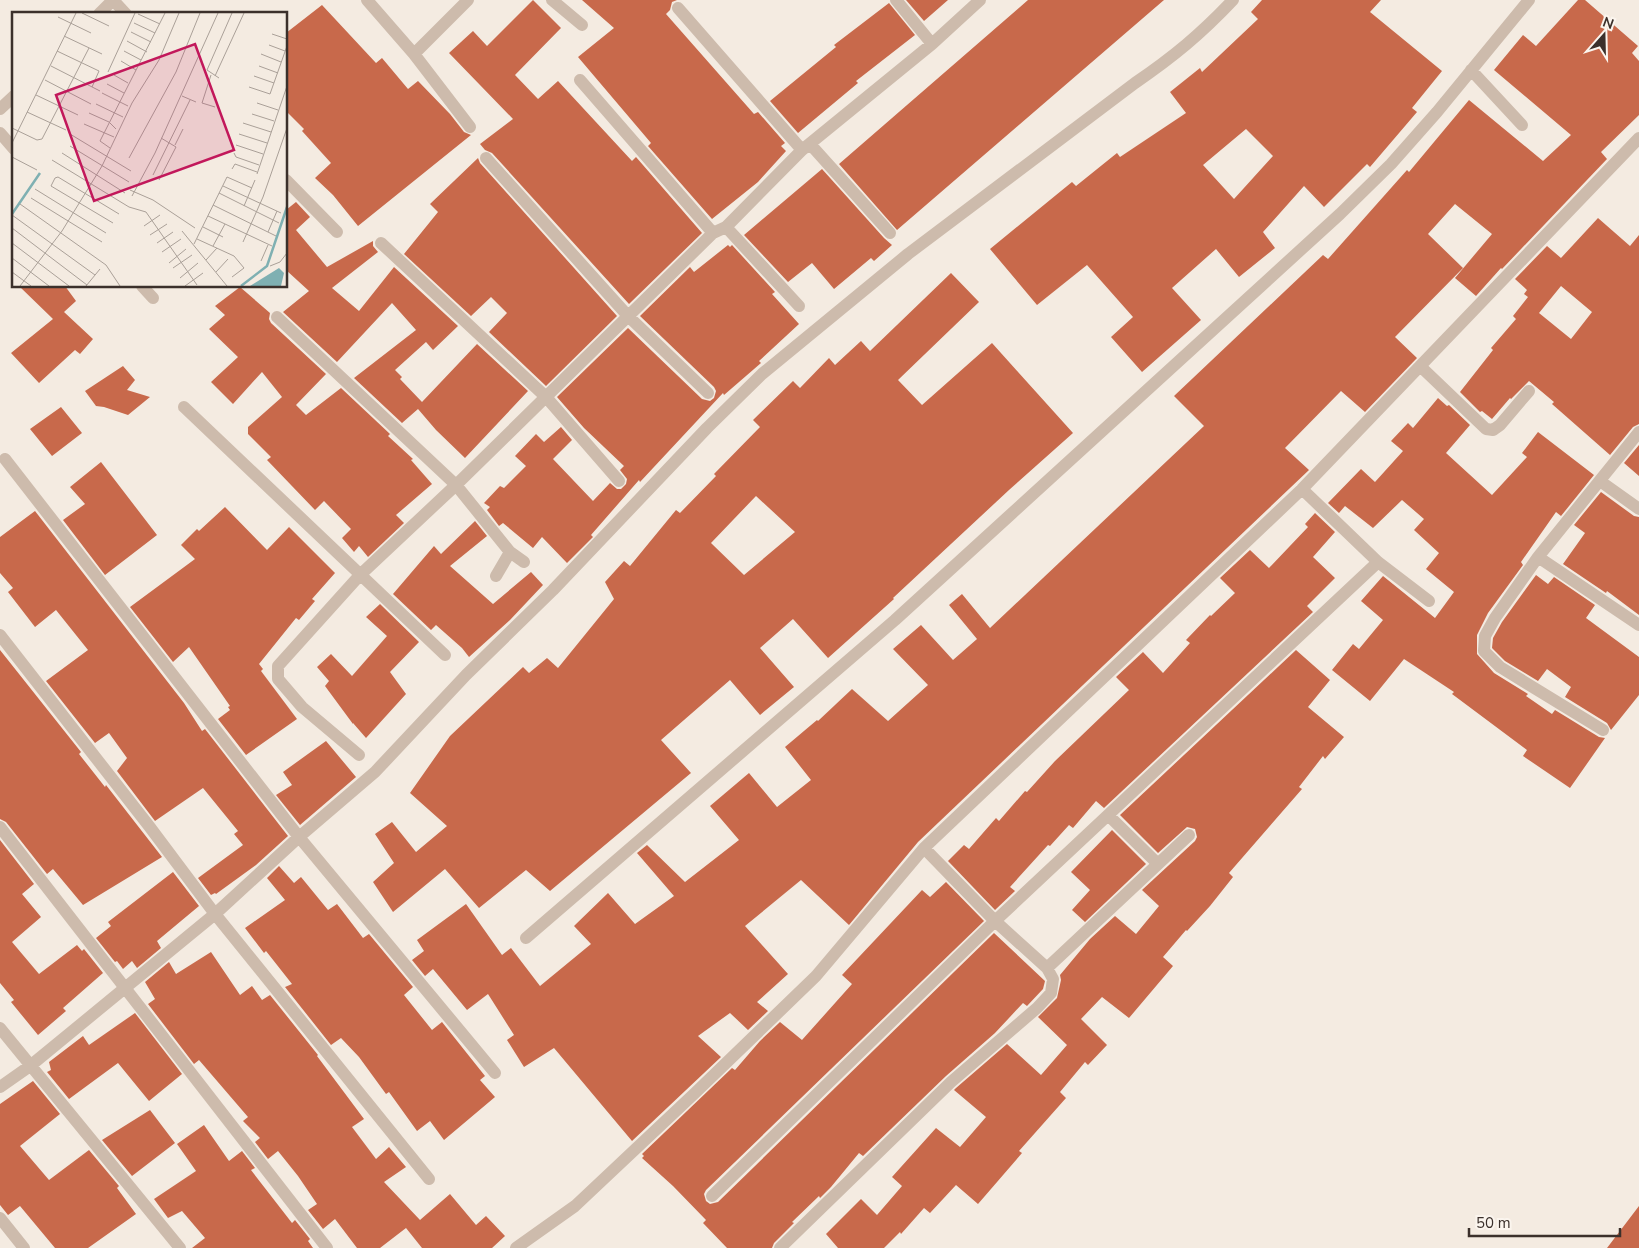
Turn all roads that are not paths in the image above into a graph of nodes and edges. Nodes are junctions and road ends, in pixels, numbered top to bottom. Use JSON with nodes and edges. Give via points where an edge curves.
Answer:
{"nodes":[{"id":1,"x":113,"y":0,"type":"edge"},
{"id":2,"x":367,"y":0,"type":"edge"},
{"id":3,"x":468,"y":0,"type":"edge"},
{"id":4,"x":552,"y":0,"type":"edge"},
{"id":5,"x":896,"y":0,"type":"edge"},
{"id":6,"x":980,"y":0,"type":"edge"},
{"id":7,"x":1233,"y":0,"type":"edge"},
{"id":8,"x":1529,"y":0,"type":"edge"},
{"id":9,"x":678,"y":8,"type":"dead end"},
{"id":10,"x":101,"y":12,"type":"edge"},
{"id":11,"x":124,"y":12,"type":"edge"},
{"id":12,"x":582,"y":25,"type":"dead end"},
{"id":13,"x":932,"y":44,"type":"junction"},
{"id":14,"x":414,"y":54,"type":"junction"},
{"id":15,"x":1471,"y":70,"type":"junction"},
{"id":16,"x":580,"y":80,"type":"dead end"},
{"id":17,"x":12,"y":98,"type":"edge"},
{"id":18,"x":0,"y":109,"type":"edge"},
{"id":19,"x":1522,"y":125,"type":"dead end"},
{"id":20,"x":470,"y":127,"type":"dead end"},
{"id":21,"x":0,"y":133,"type":"edge"},
{"id":22,"x":1639,"y":138,"type":"edge"},
{"id":23,"x":12,"y":147,"type":"edge"},
{"id":24,"x":806,"y":147,"type":"junction"},
{"id":25,"x":486,"y":158,"type":"dead end"},
{"id":26,"x":288,"y":182,"type":"edge"},
{"id":27,"x":726,"y":227,"type":"junction"},
{"id":28,"x":337,"y":232,"type":"dead end"},
{"id":29,"x":713,"y":233,"type":"junction"},
{"id":30,"x":890,"y":233,"type":"dead end"},
{"id":31,"x":381,"y":243,"type":"dead end"},
{"id":32,"x":144,"y":288,"type":"edge"},
{"id":33,"x":153,"y":298,"type":"dead end"},
{"id":34,"x":798,"y":306,"type":"dead end"},
{"id":35,"x":628,"y":316,"type":"junction"},
{"id":36,"x":277,"y":317,"type":"dead end"},
{"id":37,"x":1420,"y":366,"type":"junction"},
{"id":38,"x":1529,"y":391,"type":"dead end"},
{"id":39,"x":708,"y":393,"type":"dead end"},
{"id":40,"x":546,"y":397,"type":"junction"},
{"id":41,"x":184,"y":407,"type":"dead end"},
{"id":42,"x":1639,"y":432,"type":"edge"},
{"id":43,"x":5,"y":459,"type":"dead end"},
{"id":44,"x":620,"y":481,"type":"dead end"},
{"id":45,"x":1600,"y":481,"type":"junction"},
{"id":46,"x":456,"y":485,"type":"junction"},
{"id":47,"x":1302,"y":489,"type":"junction"},
{"id":48,"x":1639,"y":509,"type":"edge"},
{"id":49,"x":510,"y":552,"type":"junction"},
{"id":50,"x":1538,"y":557,"type":"junction"},
{"id":51,"x":524,"y":562,"type":"dead end"},
{"id":52,"x":1378,"y":562,"type":"junction"},
{"id":53,"x":360,"y":575,"type":"junction"},
{"id":54,"x":496,"y":576,"type":"dead end"},
{"id":55,"x":1429,"y":601,"type":"dead end"},
{"id":56,"x":1639,"y":625,"type":"edge"},
{"id":57,"x":0,"y":635,"type":"edge"},
{"id":58,"x":445,"y":655,"type":"dead end"},
{"id":59,"x":1603,"y":730,"type":"dead end"},
{"id":60,"x":359,"y":755,"type":"dead end"},
{"id":61,"x":1108,"y":815,"type":"junction"},
{"id":62,"x":0,"y":827,"type":"edge"},
{"id":63,"x":1189,"y":835,"type":"dead end"},
{"id":64,"x":299,"y":837,"type":"junction"},
{"id":65,"x":924,"y":848,"type":"junction"},
{"id":66,"x":1158,"y":864,"type":"junction"},
{"id":67,"x":215,"y":914,"type":"junction"},
{"id":68,"x":995,"y":921,"type":"junction"},
{"id":69,"x":526,"y":938,"type":"dead end"},
{"id":70,"x":1047,"y":968,"type":"junction"},
{"id":71,"x":124,"y":988,"type":"junction"},
{"id":72,"x":0,"y":1028,"type":"edge"},
{"id":73,"x":30,"y":1066,"type":"junction"},
{"id":74,"x":495,"y":1073,"type":"dead end"},
{"id":75,"x":0,"y":1087,"type":"edge"},
{"id":76,"x":429,"y":1179,"type":"dead end"},
{"id":77,"x":712,"y":1196,"type":"dead end"},
{"id":78,"x":0,"y":1218,"type":"edge"},
{"id":79,"x":24,"y":1248,"type":"edge"},
{"id":80,"x":180,"y":1248,"type":"edge"},
{"id":81,"x":327,"y":1248,"type":"edge"},
{"id":82,"x":516,"y":1248,"type":"edge"},
{"id":83,"x":780,"y":1248,"type":"edge"}],
"edges":[{"from":1,"to":10,"type":"street"},
{"from":1,"to":11,"type":"street"},
{"from":2,"to":14,"type":"street"},
{"from":3,"to":14,"type":"street"},
{"from":4,"to":12,"type":"street"},
{"from":5,"to":13,"type":"street"},
{"from":6,"to":13,"type":"street"},
{"from":7,"to":64,"type":"street","via":[[1173,57],[908,254],[762,374],[375,772]]},
{"from":8,"to":15,"type":"street"},
{"from":9,"to":24,"type":"street"},
{"from":13,"to":24,"type":"street"},
{"from":14,"to":20,"type":"street"},
{"from":15,"to":19,"type":"street"},
{"from":15,"to":69,"type":"street","via":[[1391,164],[1340,214],[895,620]]},
{"from":16,"to":29,"type":"street"},
{"from":17,"to":18,"type":"street"},
{"from":21,"to":23,"type":"street"},
{"from":22,"to":37,"type":"street"},
{"from":24,"to":27,"type":"street"},
{"from":24,"to":30,"type":"street"},
{"from":25,"to":35,"type":"street"},
{"from":26,"to":28,"type":"street"},
{"from":27,"to":29,"type":"street"},
{"from":27,"to":34,"type":"street"},
{"from":29,"to":35,"type":"street"},
{"from":31,"to":40,"type":"street"},
{"from":32,"to":33,"type":"street"},
{"from":35,"to":39,"type":"street"},
{"from":35,"to":40,"type":"street"},
{"from":36,"to":46,"type":"street"},
{"from":37,"to":38,"type":"street","via":[[1486,429],[1493,430],[1500,425]]},
{"from":37,"to":47,"type":"street"},
{"from":40,"to":44,"type":"street"},
{"from":40,"to":46,"type":"street"},
{"from":41,"to":53,"type":"street"},
{"from":42,"to":45,"type":"street"},
{"from":43,"to":64,"type":"street"},
{"from":45,"to":48,"type":"street"},
{"from":45,"to":50,"type":"street"},
{"from":46,"to":49,"type":"street"},
{"from":46,"to":53,"type":"street"},
{"from":47,"to":52,"type":"street"},
{"from":47,"to":65,"type":"street"},
{"from":49,"to":51,"type":"street"},
{"from":49,"to":54,"type":"street"},
{"from":50,"to":56,"type":"street"},
{"from":50,"to":59,"type":"street","via":[[1484,636],[1484,651],[1500,667]]},
{"from":52,"to":55,"type":"street"},
{"from":52,"to":61,"type":"street"},
{"from":53,"to":58,"type":"street"},
{"from":53,"to":60,"type":"street","via":[[278,666],[278,679],[302,707]]},
{"from":57,"to":67,"type":"street"},
{"from":61,"to":66,"type":"street"},
{"from":61,"to":68,"type":"street"},
{"from":62,"to":71,"type":"street"},
{"from":63,"to":66,"type":"street"},
{"from":64,"to":67,"type":"street"},
{"from":64,"to":74,"type":"street"},
{"from":65,"to":68,"type":"street"},
{"from":65,"to":82,"type":"street","via":[[816,976],[575,1206]]},
{"from":66,"to":70,"type":"street"},
{"from":67,"to":71,"type":"street"},
{"from":67,"to":76,"type":"street"},
{"from":68,"to":70,"type":"street"},
{"from":68,"to":77,"type":"street"},
{"from":70,"to":83,"type":"street","via":[[1053,979],[1051,993],[1037,1008],[951,1082]]},
{"from":71,"to":73,"type":"street"},
{"from":71,"to":81,"type":"street"},
{"from":72,"to":73,"type":"street"},
{"from":73,"to":75,"type":"street"},
{"from":73,"to":80,"type":"street"},
{"from":78,"to":79,"type":"street"}]}
